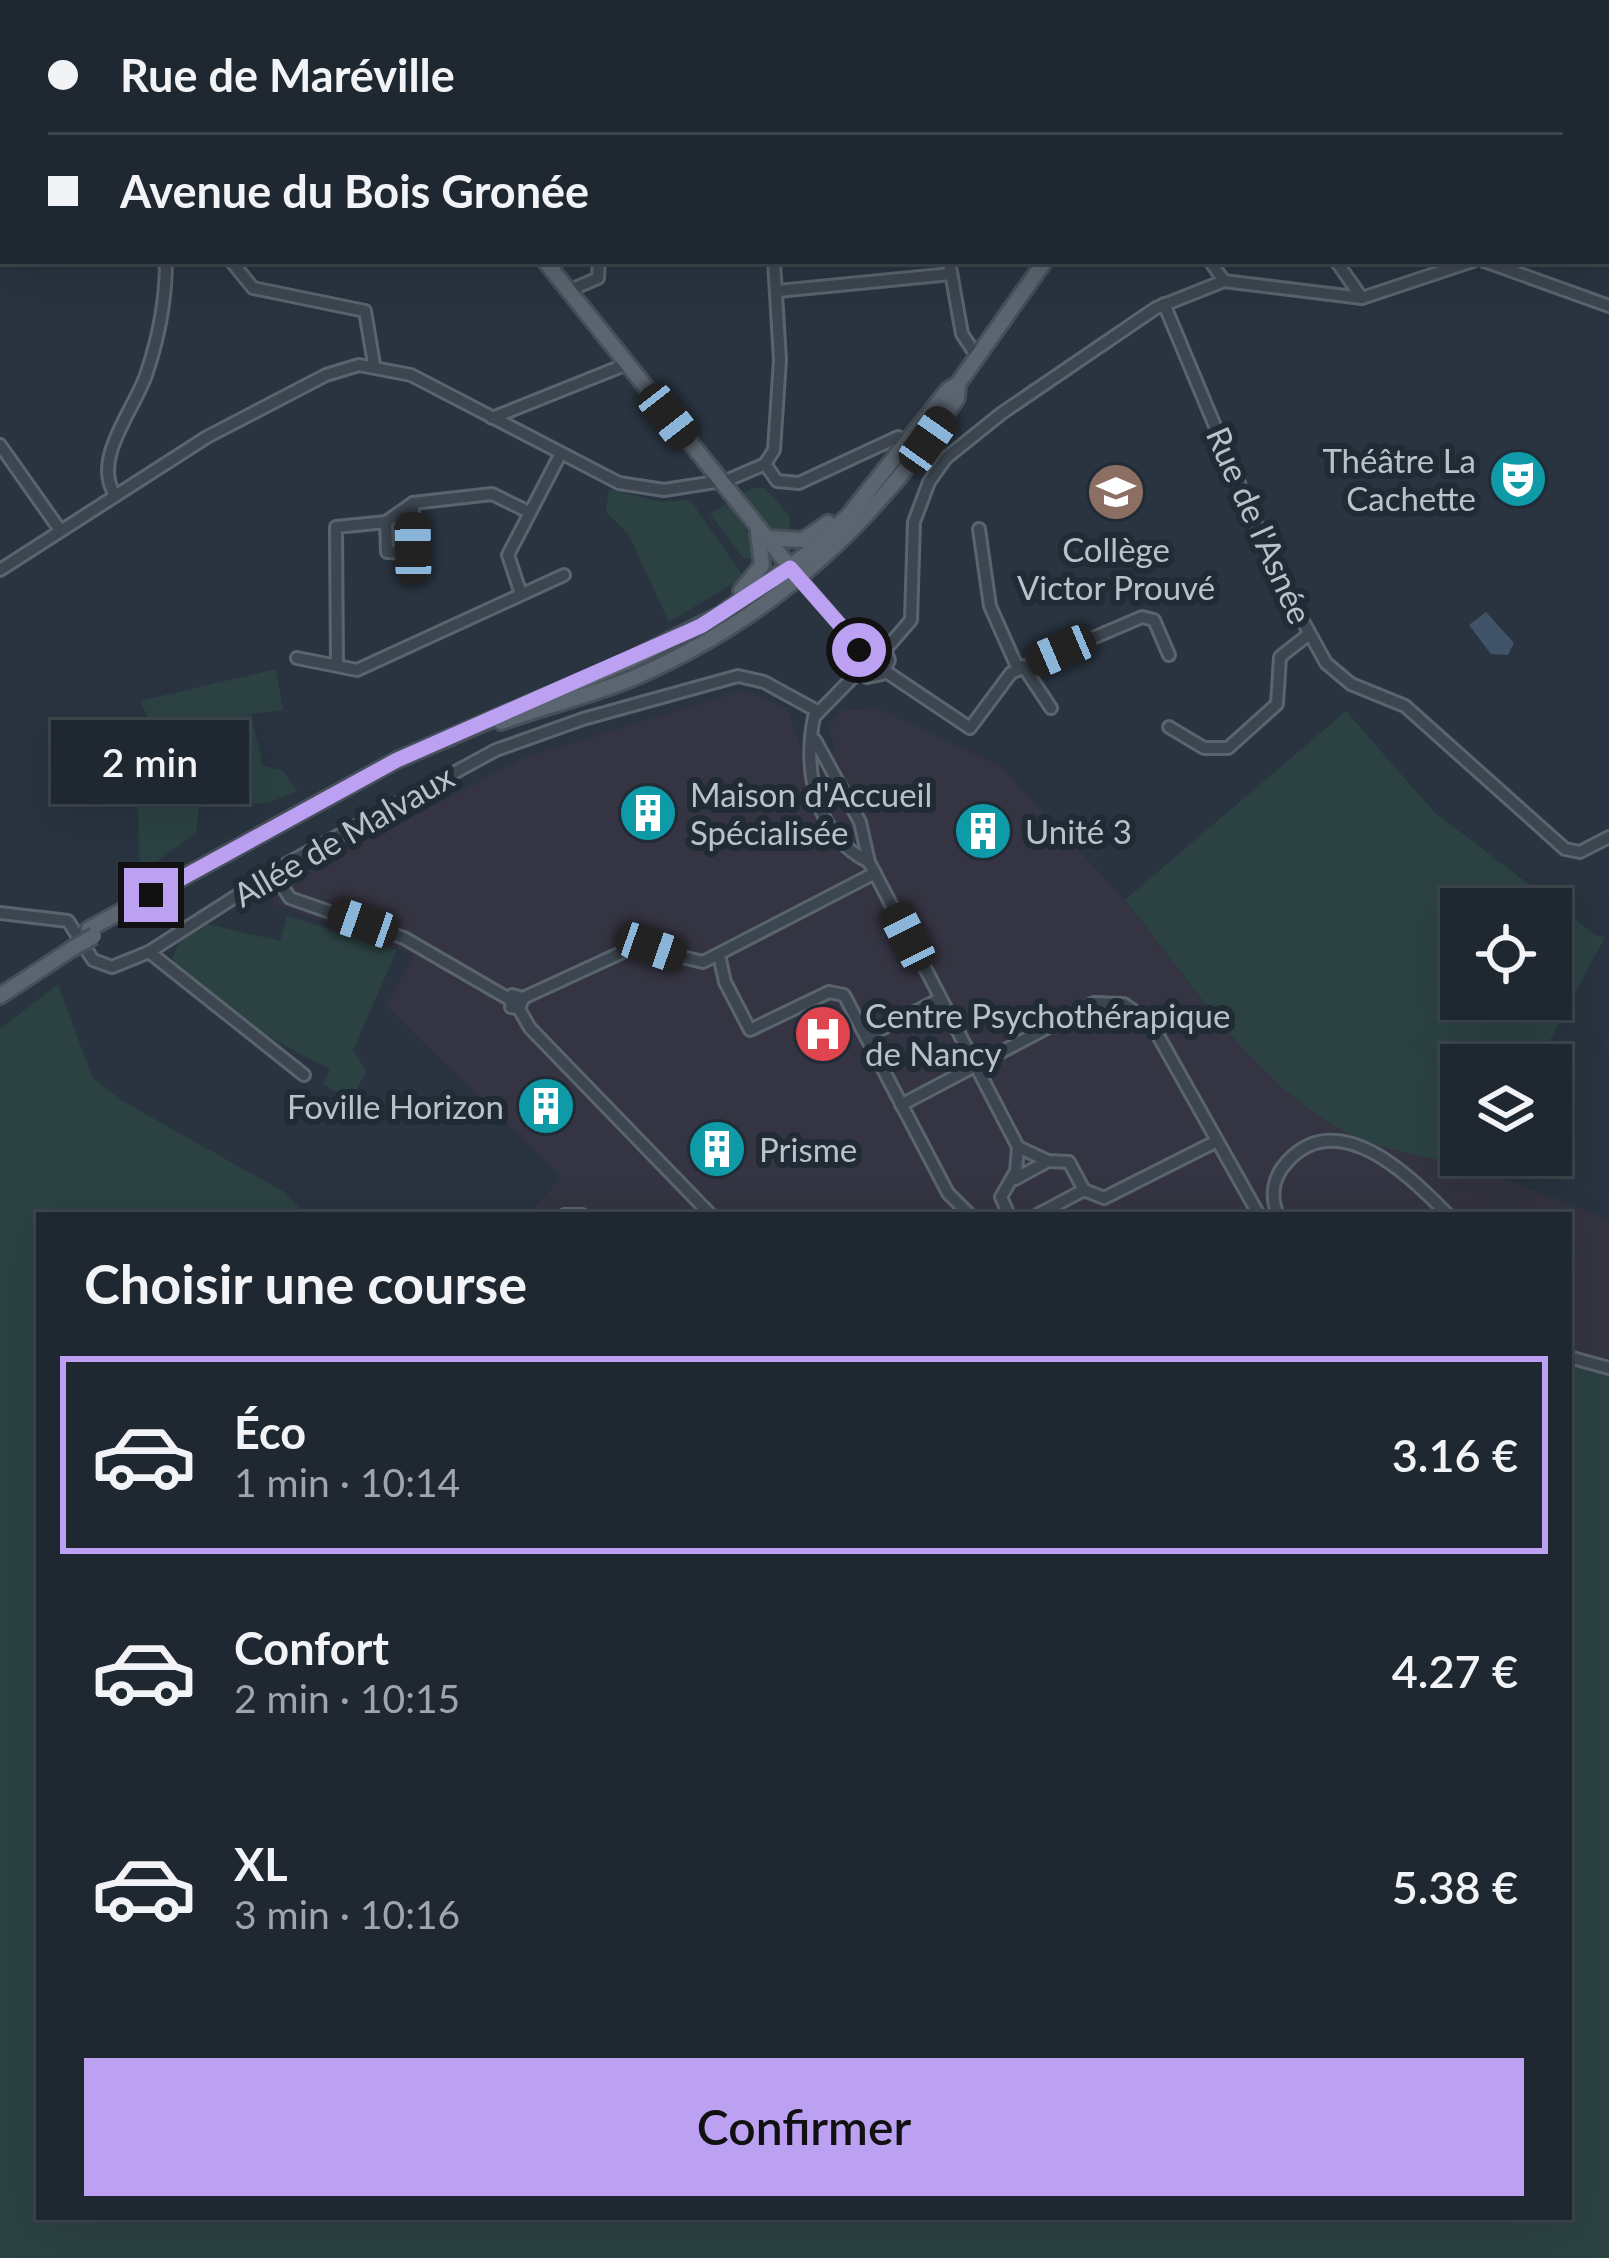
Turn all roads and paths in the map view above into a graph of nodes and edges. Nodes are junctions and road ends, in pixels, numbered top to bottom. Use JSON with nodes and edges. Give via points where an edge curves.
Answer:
{"nodes":[{"id":1,"x":166,"y":264,"type":"edge"},
{"id":2,"x":233,"y":264,"type":"edge"},
{"id":3,"x":547,"y":264,"type":"edge"},
{"id":4,"x":599,"y":264,"type":"edge"},
{"id":5,"x":774,"y":264,"type":"edge"},
{"id":6,"x":1043,"y":264,"type":"edge"},
{"id":7,"x":1212,"y":264,"type":"edge"},
{"id":8,"x":1338,"y":264,"type":"edge"},
{"id":9,"x":1464,"y":264,"type":"edge"},
{"id":10,"x":1492,"y":264,"type":"edge"},
{"id":11,"x":950,"y":267,"type":"edge"},
{"id":12,"x":1224,"y":281,"type":"junction"},
{"id":13,"x":568,"y":291,"type":"junction"},
{"id":14,"x":778,"y":291,"type":"junction"},
{"id":15,"x":1362,"y":298,"type":"junction"},
{"id":16,"x":1164,"y":304,"type":"junction"},
{"id":17,"x":1609,"y":306,"type":"edge"},
{"id":18,"x":978,"y":358,"type":"junction"},
{"id":19,"x":374,"y":364,"type":"junction"},
{"id":20,"x":627,"y":364,"type":"junction"},
{"id":21,"x":958,"y":384,"type":"junction"},
{"id":22,"x":492,"y":418,"type":"junction"},
{"id":23,"x":898,"y":437,"type":"dead end"},
{"id":24,"x":0,"y":445,"type":"edge"},
{"id":25,"x":560,"y":455,"type":"junction"},
{"id":26,"x":765,"y":464,"type":"junction"},
{"id":27,"x":721,"y":482,"type":"junction"},
{"id":28,"x":114,"y":493,"type":"junction"},
{"id":29,"x":412,"y":503,"type":"junction"},
{"id":30,"x":529,"y":512,"type":"junction"},
{"id":31,"x":849,"y":515,"type":"junction"},
{"id":32,"x":386,"y":522,"type":"junction"},
{"id":33,"x":979,"y":529,"type":"dead end"},
{"id":34,"x":60,"y":530,"type":"junction"},
{"id":35,"x":761,"y":533,"type":"junction"},
{"id":36,"x":790,"y":568,"type":"junction"},
{"id":37,"x":0,"y":570,"type":"edge"},
{"id":38,"x":564,"y":575,"type":"dead end"},
{"id":39,"x":801,"y":580,"type":"junction"},
{"id":40,"x":521,"y":594,"type":"junction"},
{"id":41,"x":847,"y":633,"type":"junction"},
{"id":42,"x":1309,"y":634,"type":"junction"},
{"id":43,"x":868,"y":644,"type":"junction"},
{"id":44,"x":885,"y":650,"type":"junction"},
{"id":45,"x":1168,"y":655,"type":"dead end"},
{"id":46,"x":856,"y":656,"type":"junction"},
{"id":47,"x":297,"y":658,"type":"dead end"},
{"id":48,"x":631,"y":660,"type":"junction"},
{"id":49,"x":338,"y":665,"type":"junction"},
{"id":50,"x":1021,"y":668,"type":"junction"},
{"id":51,"x":859,"y":671,"type":"junction"},
{"id":52,"x":885,"y":671,"type":"junction"},
{"id":53,"x":1051,"y":708,"type":"dead end"},
{"id":54,"x":817,"y":711,"type":"junction"},
{"id":55,"x":1168,"y":727,"type":"dead end"},
{"id":56,"x":815,"y":740,"type":"junction"},
{"id":57,"x":1609,"y":837,"type":"edge"},
{"id":58,"x":872,"y":868,"type":"junction"},
{"id":59,"x":272,"y":873,"type":"junction"},
{"id":60,"x":0,"y":913,"type":"edge"},
{"id":61,"x":91,"y":933,"type":"junction"},
{"id":62,"x":68,"y":946,"type":"junction"},
{"id":63,"x":149,"y":952,"type":"junction"},
{"id":64,"x":719,"y":955,"type":"junction"},
{"id":65,"x":0,"y":985,"type":"edge"},
{"id":66,"x":0,"y":996,"type":"edge"},
{"id":67,"x":940,"y":999,"type":"junction"},
{"id":68,"x":521,"y":1004,"type":"junction"},
{"id":69,"x":866,"y":1037,"type":"junction"},
{"id":70,"x":975,"y":1064,"type":"junction"},
{"id":71,"x":304,"y":1075,"type":"dead end"},
{"id":72,"x":902,"y":1105,"type":"junction"},
{"id":73,"x":1214,"y":1142,"type":"junction"},
{"id":74,"x":1018,"y":1148,"type":"junction"},
{"id":75,"x":1048,"y":1161,"type":"junction"},
{"id":76,"x":1012,"y":1180,"type":"junction"},
{"id":77,"x":1084,"y":1190,"type":"junction"},
{"id":78,"x":708,"y":1212,"type":"edge"},
{"id":79,"x":967,"y":1212,"type":"edge"},
{"id":80,"x":1008,"y":1212,"type":"edge"},
{"id":81,"x":1043,"y":1212,"type":"edge"},
{"id":82,"x":1257,"y":1212,"type":"edge"},
{"id":83,"x":1278,"y":1212,"type":"edge"},
{"id":84,"x":1444,"y":1212,"type":"edge"},
{"id":85,"x":1572,"y":1358,"type":"edge"},
{"id":86,"x":1609,"y":1368,"type":"edge"}],
"edges":[{"from":1,"to":28,"type":"street","via":[[147,375],[107,468]]},
{"from":2,"to":19,"type":"street","via":[[253,288],[365,310]]},
{"from":3,"to":13,"type":"main road"},
{"from":4,"to":13,"type":"street","via":[[596,280]]},
{"from":5,"to":14,"type":"street"},
{"from":6,"to":18,"type":"main road"},
{"from":7,"to":12,"type":"street"},
{"from":8,"to":15,"type":"street"},
{"from":9,"to":15,"type":"street"},
{"from":10,"to":17,"type":"street"},
{"from":11,"to":14,"type":"street"},
{"from":11,"to":18,"type":"street","via":[[962,334]]},
{"from":12,"to":15,"type":"street"},
{"from":12,"to":16,"type":"street"},
{"from":13,"to":20,"type":"main road"},
{"from":14,"to":26,"type":"street","via":[[779,387],[774,451]]},
{"from":16,"to":42,"type":"street","name":"Rue de l'Asnée"},
{"from":16,"to":44,"type":"street","via":[[946,458],[914,522],[911,620]]},
{"from":18,"to":21,"type":"main road"},
{"from":19,"to":22,"type":"street"},
{"from":19,"to":28,"type":"street","via":[[326,375]]},
{"from":20,"to":22,"type":"street"},
{"from":20,"to":27,"type":"main road"},
{"from":21,"to":31,"type":"main road"},
{"from":21,"to":39,"type":"main road","via":[[957,398],[897,484]]},
{"from":22,"to":25,"type":"street"},
{"from":23,"to":26,"type":"street","via":[[800,483],[777,481]]},
{"from":24,"to":34,"type":"street"},
{"from":25,"to":27,"type":"street","via":[[652,491]]},
{"from":25,"to":30,"type":"street"},
{"from":26,"to":27,"type":"street"},
{"from":27,"to":35,"type":"main road"},
{"from":28,"to":34,"type":"street"},
{"from":29,"to":30,"type":"street","via":[[492,494]]},
{"from":29,"to":32,"type":"street"},
{"from":29,"to":32,"type":"street","via":[[409,553],[387,552]]},
{"from":30,"to":40,"type":"street","via":[[508,555]]},
{"from":31,"to":35,"type":"main road","via":[[803,540]]},
{"from":31,"to":36,"type":"main road"},
{"from":32,"to":49,"type":"street","via":[[341,524],[334,533]]},
{"from":33,"to":50,"type":"street","via":[[990,606]]},
{"from":34,"to":37,"type":"street"},
{"from":35,"to":36,"type":"main road"},
{"from":35,"to":48,"type":"main road","via":[[763,562],[754,580]]},
{"from":36,"to":39,"type":"main road"},
{"from":36,"to":48,"type":"main road"},
{"from":38,"to":40,"type":"street"},
{"from":39,"to":41,"type":"street"},
{"from":39,"to":61,"type":"main road","via":[[635,677],[402,766]]},
{"from":40,"to":49,"type":"street","via":[[361,668]]},
{"from":41,"to":43,"type":"street"},
{"from":41,"to":46,"type":"street"},
{"from":42,"to":55,"type":"street","via":[[1280,658],[1276,704],[1228,748],[1204,748]]},
{"from":42,"to":57,"type":"street","name":"Rue de l'Asnée","via":[[1342,678],[1401,703],[1565,849],[1580,852]]},
{"from":43,"to":44,"type":"street"},
{"from":43,"to":46,"type":"street"},
{"from":44,"to":52,"type":"street"},
{"from":45,"to":50,"type":"street","via":[[1154,620],[1142,617]]},
{"from":46,"to":51,"type":"street"},
{"from":47,"to":49,"type":"street"},
{"from":48,"to":61,"type":"main road","via":[[397,760]]},
{"from":50,"to":52,"type":"street","via":[[970,728]]},
{"from":50,"to":53,"type":"street"},
{"from":51,"to":52,"type":"street"},
{"from":51,"to":54,"type":"street"},
{"from":54,"to":56,"type":"street"},
{"from":54,"to":59,"type":"street","name":"Allée de Malvaux","via":[[738,676],[583,718],[496,750]]},
{"from":56,"to":58,"type":"street","via":[[860,822]]},
{"from":56,"to":58,"type":"street","via":[[812,789],[840,844]]},
{"from":58,"to":64,"type":"street"},
{"from":58,"to":67,"type":"street"},
{"from":59,"to":63,"type":"street","name":"Allée de Malvaux"},
{"from":59,"to":68,"type":"street","via":[[290,898],[404,938],[509,998],[511,1007]]},
{"from":60,"to":63,"type":"street","via":[[68,921],[102,967]]},
{"from":61,"to":62,"type":"main road","bridge":true},
{"from":62,"to":65,"type":"main road"},
{"from":62,"to":66,"type":"main road"},
{"from":63,"to":71,"type":"street"},
{"from":64,"to":68,"type":"street","via":[[696,962],[636,946]]},
{"from":64,"to":69,"type":"street","via":[[750,1030],[832,991],[844,995]]},
{"from":67,"to":69,"type":"street"},
{"from":67,"to":70,"type":"street"},
{"from":68,"to":78,"type":"street","via":[[530,1028]]},
{"from":69,"to":72,"type":"street"},
{"from":70,"to":72,"type":"street"},
{"from":70,"to":73,"type":"street","via":[[1094,1003],[1124,1004],[1150,1023]]},
{"from":70,"to":74,"type":"street"},
{"from":72,"to":79,"type":"street","via":[[947,1193]]},
{"from":73,"to":77,"type":"street","via":[[1104,1198]]},
{"from":73,"to":82,"type":"street"},
{"from":74,"to":75,"type":"street"},
{"from":74,"to":76,"type":"street"},
{"from":75,"to":76,"type":"street"},
{"from":75,"to":77,"type":"street","via":[[1069,1162]]},
{"from":76,"to":80,"type":"street","via":[[1001,1198]]},
{"from":77,"to":81,"type":"street"},
{"from":83,"to":84,"type":"street","via":[[1274,1188],[1286,1162],[1330,1140],[1374,1154]]},
{"from":85,"to":86,"type":"street"}]}
